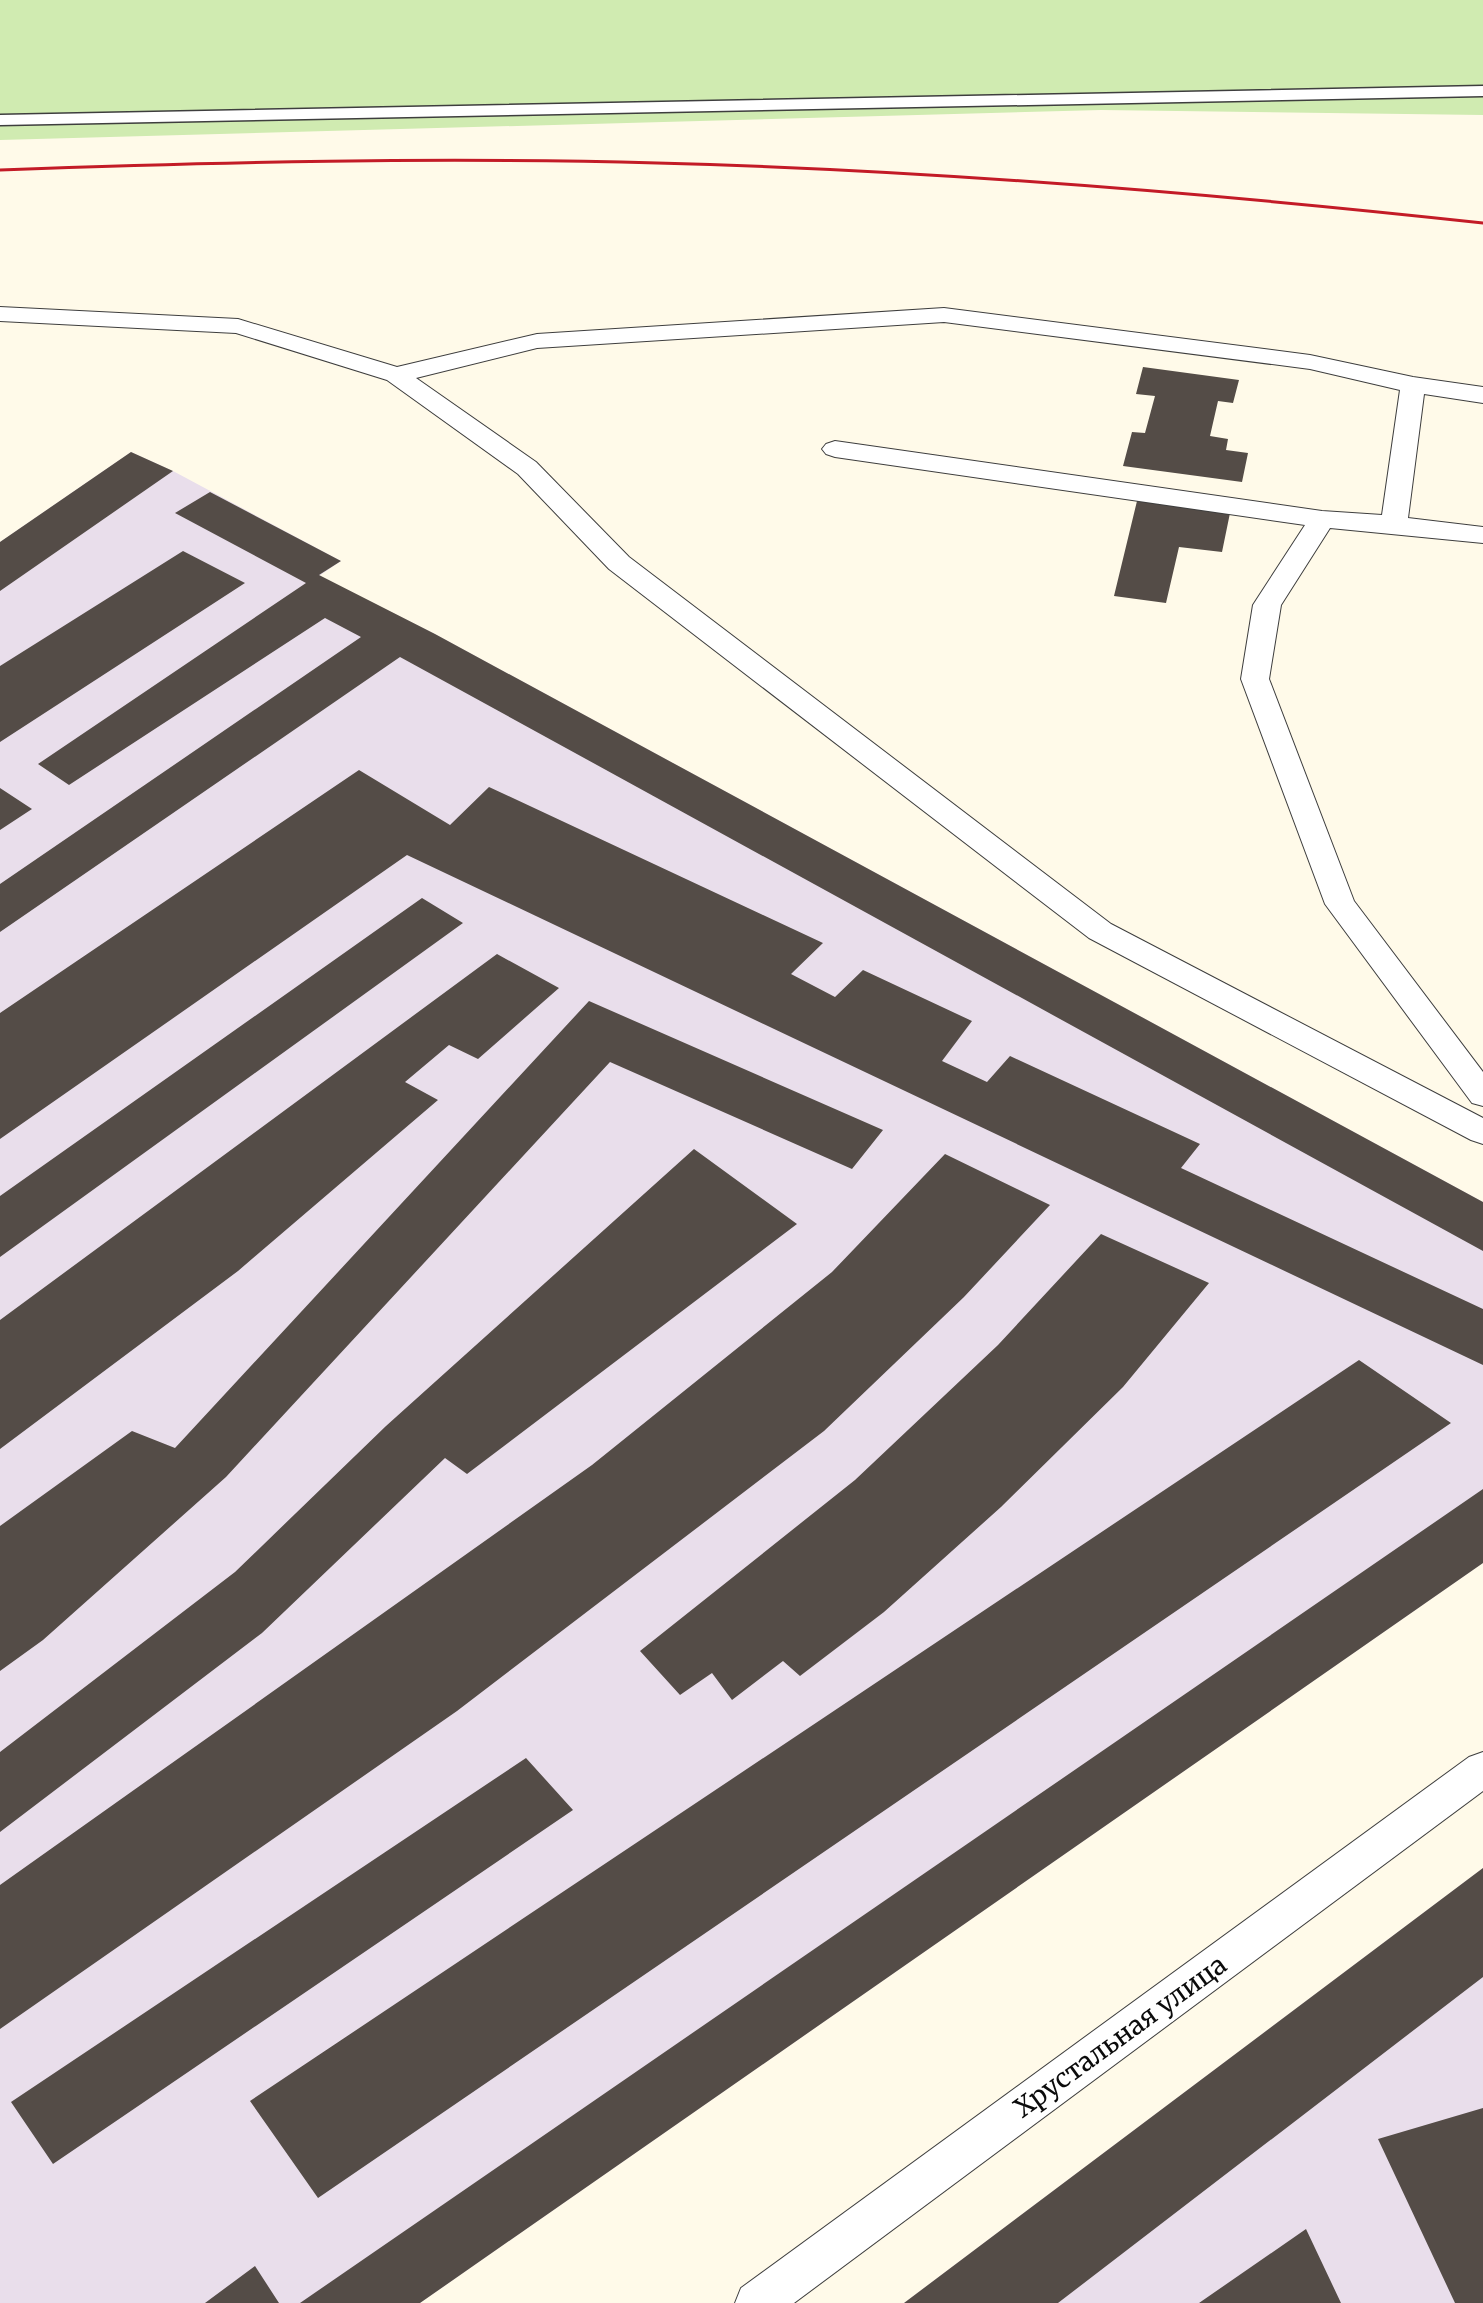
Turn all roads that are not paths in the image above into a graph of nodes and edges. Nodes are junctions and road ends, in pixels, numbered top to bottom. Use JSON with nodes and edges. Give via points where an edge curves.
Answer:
{"nodes":[{"id":1,"x":1483,"y":91,"type":"edge"},
{"id":2,"x":0,"y":120,"type":"edge"},
{"id":3,"x":0,"y":314,"type":"edge"},
{"id":4,"x":396,"y":375,"type":"junction"},
{"id":5,"x":1413,"y":385,"type":"junction"},
{"id":6,"x":1483,"y":395,"type":"edge"},
{"id":7,"x":835,"y":449,"type":"dead end"},
{"id":8,"x":1322,"y":519,"type":"junction"},
{"id":9,"x":1394,"y":524,"type":"junction"},
{"id":10,"x":1483,"y":535,"type":"edge"},
{"id":11,"x":1483,"y":1095,"type":"edge"},
{"id":12,"x":1483,"y":1132,"type":"edge"},
{"id":13,"x":1483,"y":1769,"type":"edge"},
{"id":14,"x":757,"y":2303,"type":"edge"}],
"edges":[{"from":1,"to":2,"type":"lane"},
{"from":3,"to":4,"type":"street","via":[[238,326]]},
{"from":4,"to":5,"type":"street","via":[[537,341],[944,315],[1310,362]]},
{"from":4,"to":12,"type":"street","via":[[527,468],[619,563],[1100,931]]},
{"from":5,"to":6,"type":"street"},
{"from":5,"to":9,"type":"street"},
{"from":7,"to":8,"type":"street"},
{"from":8,"to":9,"type":"street"},
{"from":8,"to":11,"type":"street","via":[[1267,605],[1255,679],[1340,904]]},
{"from":9,"to":10,"type":"street"},
{"from":13,"to":14,"type":"street","name":"Хрустальная улица"}]}
